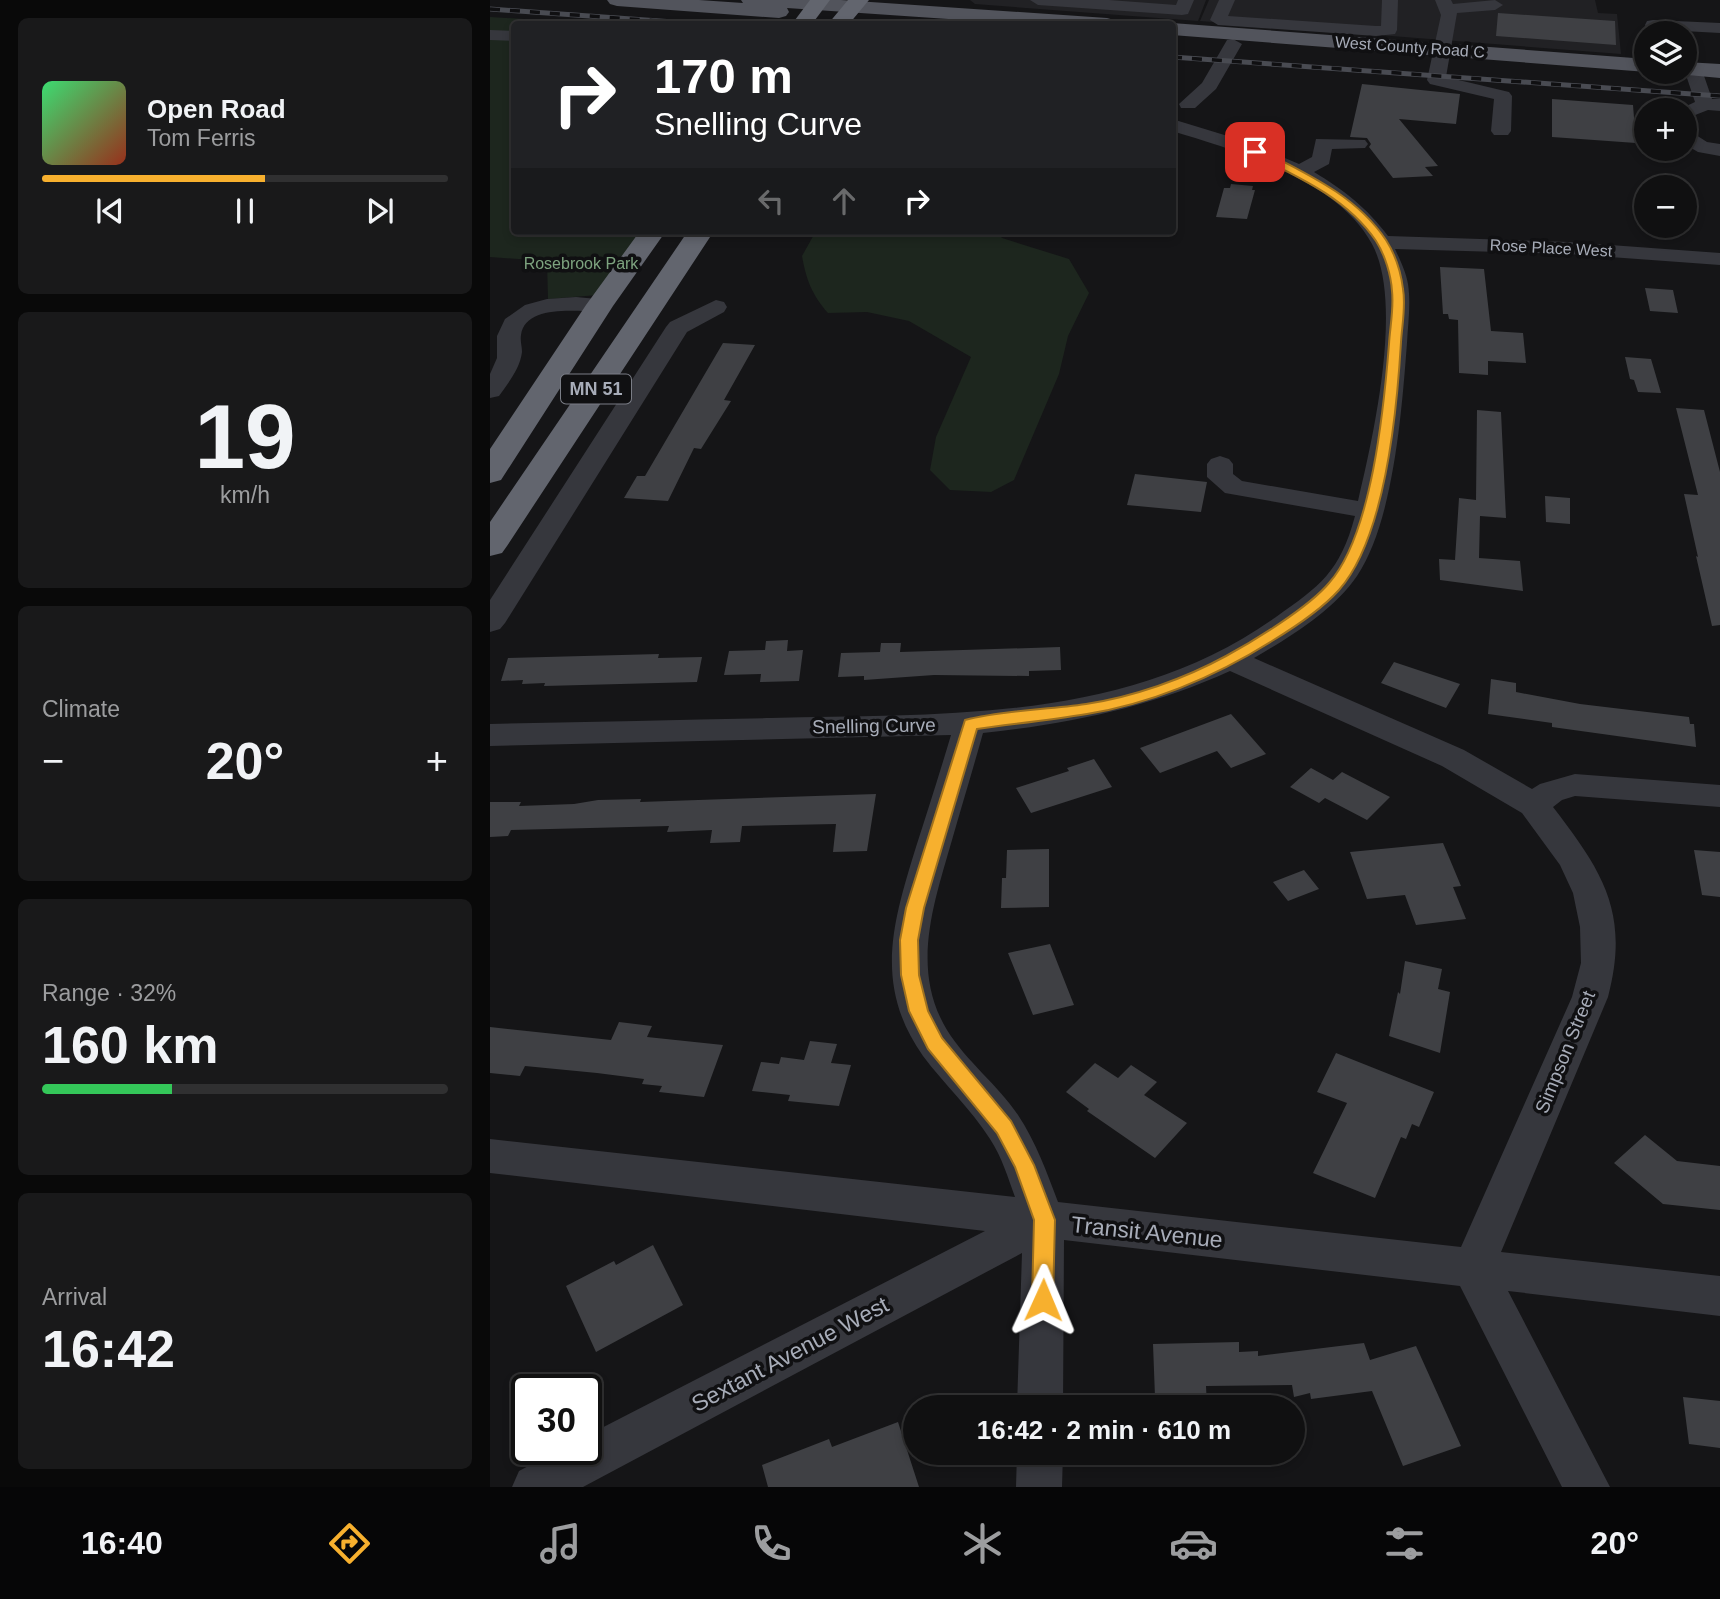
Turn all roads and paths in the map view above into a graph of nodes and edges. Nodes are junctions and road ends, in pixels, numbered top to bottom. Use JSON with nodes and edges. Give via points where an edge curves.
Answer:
{"nodes":[{"id":1,"x":617,"y":0,"type":"edge"},
{"id":2,"x":751,"y":0,"type":"edge"},
{"id":3,"x":1038,"y":0,"type":"edge"},
{"id":4,"x":1186,"y":0,"type":"edge"},
{"id":5,"x":1227,"y":0,"type":"edge"},
{"id":6,"x":1390,"y":0,"type":"edge"},
{"id":7,"x":1445,"y":5,"type":"edge"},
{"id":8,"x":1495,"y":5,"type":"dead end"},
{"id":9,"x":812,"y":11,"type":"edge"},
{"id":10,"x":849,"y":12,"type":"edge"},
{"id":11,"x":938,"y":21,"type":"edge"},
{"id":12,"x":1042,"y":21,"type":"edge"},
{"id":13,"x":1697,"y":26,"type":"edge"},
{"id":14,"x":1720,"y":28,"type":"edge"},
{"id":15,"x":1176,"y":29,"type":"edge"},
{"id":16,"x":490,"y":34,"type":"edge"},
{"id":17,"x":511,"y":36,"type":"edge"},
{"id":18,"x":1265,"y":37,"type":"junction"},
{"id":19,"x":1176,"y":39,"type":"edge"},
{"id":20,"x":1233,"y":44,"type":"junction"},
{"id":21,"x":1441,"y":55,"type":"junction"},
{"id":22,"x":1634,"y":66,"type":"edge"},
{"id":23,"x":1697,"y":70,"type":"edge"},
{"id":24,"x":1720,"y":71,"type":"edge"},
{"id":25,"x":1697,"y":81,"type":"edge"},
{"id":26,"x":1712,"y":104,"type":"edge"},
{"id":27,"x":1180,"y":114,"type":"edge"},
{"id":28,"x":1501,"y":131,"type":"dead end"},
{"id":29,"x":1358,"y":144,"type":"dead end"},
{"id":30,"x":1697,"y":144,"type":"edge"},
{"id":31,"x":1720,"y":150,"type":"edge"},
{"id":32,"x":1298,"y":172,"type":"junction"},
{"id":33,"x":650,"y":235,"type":"edge"},
{"id":34,"x":698,"y":235,"type":"edge"},
{"id":35,"x":1382,"y":242,"type":"junction"},
{"id":36,"x":1720,"y":259,"type":"edge"},
{"id":37,"x":600,"y":304,"type":"junction"},
{"id":38,"x":716,"y":307,"type":"dead end"},
{"id":39,"x":490,"y":391,"type":"edge"},
{"id":40,"x":1220,"y":464,"type":"dead end"},
{"id":41,"x":490,"y":473,"type":"edge"},
{"id":42,"x":1369,"y":511,"type":"junction"},
{"id":43,"x":490,"y":545,"type":"edge"},
{"id":44,"x":490,"y":623,"type":"edge"},
{"id":45,"x":1231,"y":660,"type":"junction"},
{"id":46,"x":970,"y":724,"type":"junction"},
{"id":47,"x":490,"y":735,"type":"edge"},
{"id":48,"x":1720,"y":796,"type":"edge"},
{"id":49,"x":1534,"y":805,"type":"junction"},
{"id":50,"x":490,"y":1156,"type":"edge"},
{"id":51,"x":1044,"y":1220,"type":"junction"},
{"id":52,"x":1473,"y":1268,"type":"junction"},
{"id":53,"x":1720,"y":1296,"type":"edge"},
{"id":54,"x":1041,"y":1395,"type":"edge"},
{"id":55,"x":1040,"y":1465,"type":"edge"},
{"id":56,"x":535,"y":1487,"type":"edge"},
{"id":57,"x":1039,"y":1487,"type":"edge"},
{"id":58,"x":1587,"y":1487,"type":"edge"}],
"edges":[{"from":1,"to":9,"type":"main road"},
{"from":2,"to":9,"type":"main road"},
{"from":3,"to":4,"type":"street","via":[[1182,10]]},
{"from":5,"to":6,"type":"street","via":[[1218,20],[1300,19],[1389,30]]},
{"from":7,"to":8,"type":"street"},
{"from":7,"to":21,"type":"street"},
{"from":9,"to":10,"type":"main road"},
{"from":10,"to":11,"type":"main road"},
{"from":10,"to":12,"type":"main road"},
{"from":13,"to":14,"type":"street"},
{"from":15,"to":18,"type":"main road","name":"West County Road C"},
{"from":16,"to":17,"type":"street"},
{"from":18,"to":20,"type":"main road"},
{"from":18,"to":21,"type":"main road","name":"West County Road C"},
{"from":19,"to":20,"type":"main road","name":"West County Road C"},
{"from":20,"to":21,"type":"main road","name":"West County Road C"},
{"from":20,"to":27,"type":"street","via":[[1209,90]]},
{"from":21,"to":22,"type":"main road","name":"West County Road C","via":[[1588,68]]},
{"from":21,"to":28,"type":"street","via":[[1436,80],[1503,96]]},
{"from":23,"to":24,"type":"main road"},
{"from":25,"to":26,"type":"street"},
{"from":27,"to":32,"type":"street","name":"Snelling Curve"},
{"from":29,"to":32,"type":"street","via":[[1323,143],[1322,160]]},
{"from":30,"to":31,"type":"street"},
{"from":32,"to":35,"type":"street","name":"Snelling Curve","via":[[1342,200]]},
{"from":33,"to":37,"type":"highway","number":"MN 51"},
{"from":34,"to":43,"type":"highway","number":"MN 51"},
{"from":35,"to":36,"type":"street","name":"Rose Place West"},
{"from":35,"to":42,"type":"street","name":"Snelling Curve","via":[[1398,293],[1390,415]]},
{"from":37,"to":39,"type":"street","via":[[560,303],[516,319],[509,335],[508,361]]},
{"from":37,"to":41,"type":"highway","number":"MN 51"},
{"from":38,"to":44,"type":"street","via":[[678,327]]},
{"from":40,"to":42,"type":"street","via":[[1220,477],[1234,488]]},
{"from":42,"to":45,"type":"street","name":"Snelling Curve","via":[[1352,559],[1334,587]]},
{"from":45,"to":46,"type":"street","name":"Snelling Curve","via":[[1131,699],[1047,716]]},
{"from":45,"to":49,"type":"street","name":"Simpson Street","via":[[1453,758]]},
{"from":46,"to":47,"type":"street","name":"Snelling Curve"},
{"from":46,"to":51,"type":"street","via":[[915,908],[909,940],[910,975],[918,1011],[935,1044],[1004,1127]]},
{"from":48,"to":49,"type":"street","via":[[1575,785],[1551,792]]},
{"from":49,"to":52,"type":"street","name":"Simpson Street","via":[[1575,860],[1590,893],[1598,927],[1599,963],[1590,997]]},
{"from":50,"to":51,"type":"street","name":"Transit Avenue"},
{"from":51,"to":52,"type":"street","name":"Transit Avenue"},
{"from":51,"to":54,"type":"street"},
{"from":51,"to":56,"type":"street","name":"Sextant Avenue West"},
{"from":52,"to":53,"type":"street","name":"Transit Avenue"},
{"from":52,"to":58,"type":"street"},
{"from":55,"to":57,"type":"street"}]}
